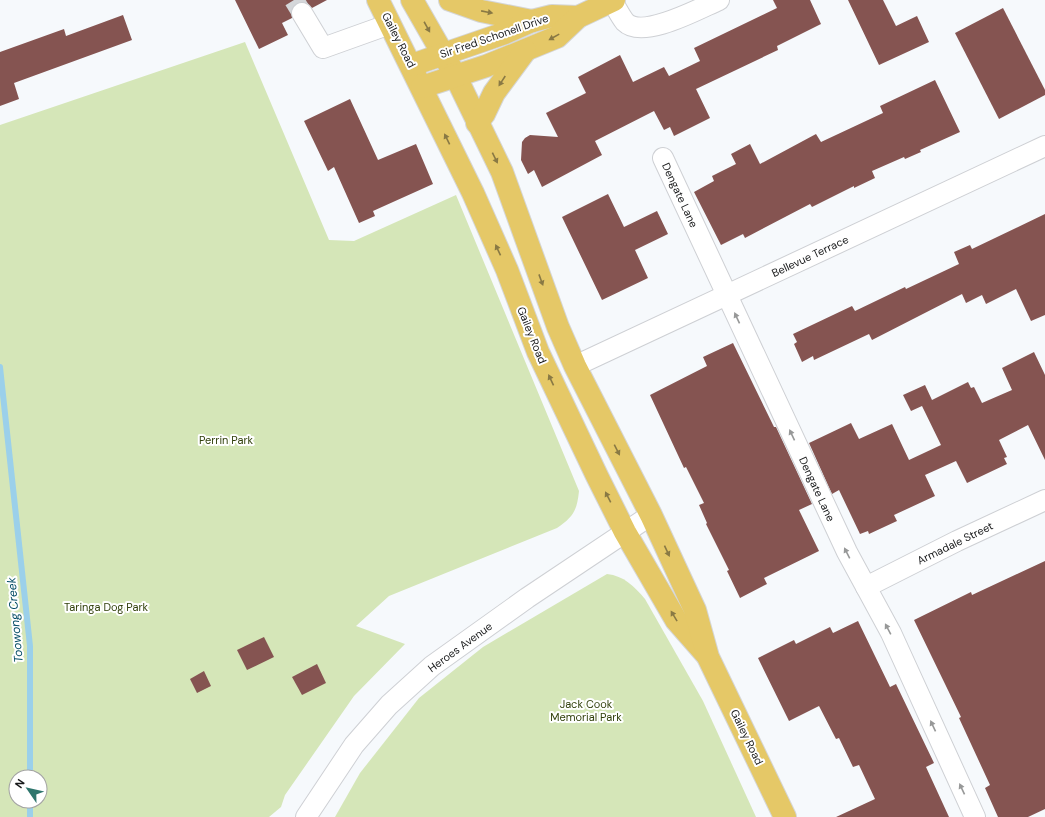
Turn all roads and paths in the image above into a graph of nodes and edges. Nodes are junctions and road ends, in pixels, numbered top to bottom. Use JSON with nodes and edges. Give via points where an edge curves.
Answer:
{"nodes":[{"id":1,"x":378,"y":0,"type":"edge"},
{"id":2,"x":412,"y":0,"type":"edge"},
{"id":3,"x":450,"y":0,"type":"edge"},
{"id":4,"x":613,"y":0,"type":"edge"},
{"id":5,"x":719,"y":0,"type":"edge"},
{"id":6,"x":302,"y":13,"type":"tunnel mouth"},
{"id":7,"x":578,"y":17,"type":"junction"},
{"id":8,"x":532,"y":21,"type":"junction"},
{"id":9,"x":390,"y":24,"type":"junction"},
{"id":10,"x":525,"y":50,"type":"junction"},
{"id":11,"x":442,"y":55,"type":"junction"},
{"id":12,"x":412,"y":65,"type":"junction"},
{"id":13,"x":455,"y":75,"type":"junction"},
{"id":14,"x":422,"y":87,"type":"junction"},
{"id":15,"x":477,"y":123,"type":"junction"},
{"id":16,"x":1045,"y":146,"type":"edge"},
{"id":17,"x":663,"y":158,"type":"dead end"},
{"id":18,"x":727,"y":296,"type":"junction"},
{"id":19,"x":575,"y":366,"type":"junction"},
{"id":20,"x":1045,"y":500,"type":"edge"},
{"id":21,"x":650,"y":515,"type":"junction"},
{"id":22,"x":625,"y":532,"type":"junction"},
{"id":23,"x":866,"y":587,"type":"junction"},
{"id":24,"x":708,"y":657,"type":"junction"},
{"id":25,"x":306,"y":817,"type":"edge"},
{"id":26,"x":785,"y":817,"type":"edge"},
{"id":27,"x":975,"y":817,"type":"edge"}],
"edges":[{"from":1,"to":9,"type":"main road","name":"Gailey Road"},
{"from":2,"to":11,"type":"main road","name":"Gailey Road","one_way":true},
{"from":3,"to":8,"type":"main road","one_way":true,"via":[[481,11]]},
{"from":4,"to":5,"type":"street","name":"Sir Fred Schonell Drive","via":[[626,22],[644,28],[675,20]]},
{"from":4,"to":7,"type":"main road","name":"Sir Fred Schonell Drive"},
{"from":6,"to":9,"type":"street","via":[[323,48]]},
{"from":7,"to":8,"type":"main road","name":"Sir Fred Schonell Drive","via":[[552,16]]},
{"from":7,"to":10,"type":"main road","name":"Sir Fred Schonell Drive","one_way":true,"via":[[557,37]]},
{"from":8,"to":11,"type":"main road","name":"Sir Fred Schonell Drive"},
{"from":9,"to":12,"type":"main road","name":"Gailey Road"},
{"from":10,"to":13,"type":"main road","name":"Sir Fred Schonell Drive"},
{"from":10,"to":15,"type":"main road","one_way":true,"via":[[494,93]]},
{"from":11,"to":12,"type":"main road","name":"Sir Fred Schonell Drive"},
{"from":11,"to":13,"type":"main road","name":"Gailey Road"},
{"from":12,"to":14,"type":"main road","name":"Gailey Road"},
{"from":13,"to":14,"type":"main road","name":"Sir Fred Schonell Drive"},
{"from":13,"to":15,"type":"main road","name":"Gailey Road"},
{"from":22,"to":14,"type":"main road","name":"Gailey Road","one_way":true,"via":[[538,352],[508,270]]},
{"from":15,"to":19,"type":"main road","name":"Gailey Road","one_way":true,"via":[[502,172],[558,327]]},
{"from":16,"to":18,"type":"street","name":"Bellevue Terrace"},
{"from":17,"to":18,"type":"street","name":"Dengate Lane"},
{"from":18,"to":19,"type":"street","name":"Bellevue Terrace"},
{"from":23,"to":18,"type":"street","name":"Dengate Lane","one_way":true,"via":[[843,545]]},
{"from":19,"to":21,"type":"main road","name":"Gailey Road","one_way":true},
{"from":20,"to":23,"type":"street","name":"Armadale Street"},
{"from":21,"to":22,"type":"street","name":"Heroes Avenue"},
{"from":21,"to":24,"type":"main road","name":"Gailey Road","one_way":true,"via":[[695,610]]},
{"from":24,"to":22,"type":"main road","name":"Gailey Road","one_way":true,"via":[[676,620]]},
{"from":22,"to":25,"type":"street","name":"Heroes Avenue","via":[[432,666],[405,690],[354,745]]},
{"from":27,"to":23,"type":"street","name":"Dengate Lane","one_way":true},
{"from":24,"to":26,"type":"main road","name":"Gailey Road"}]}
